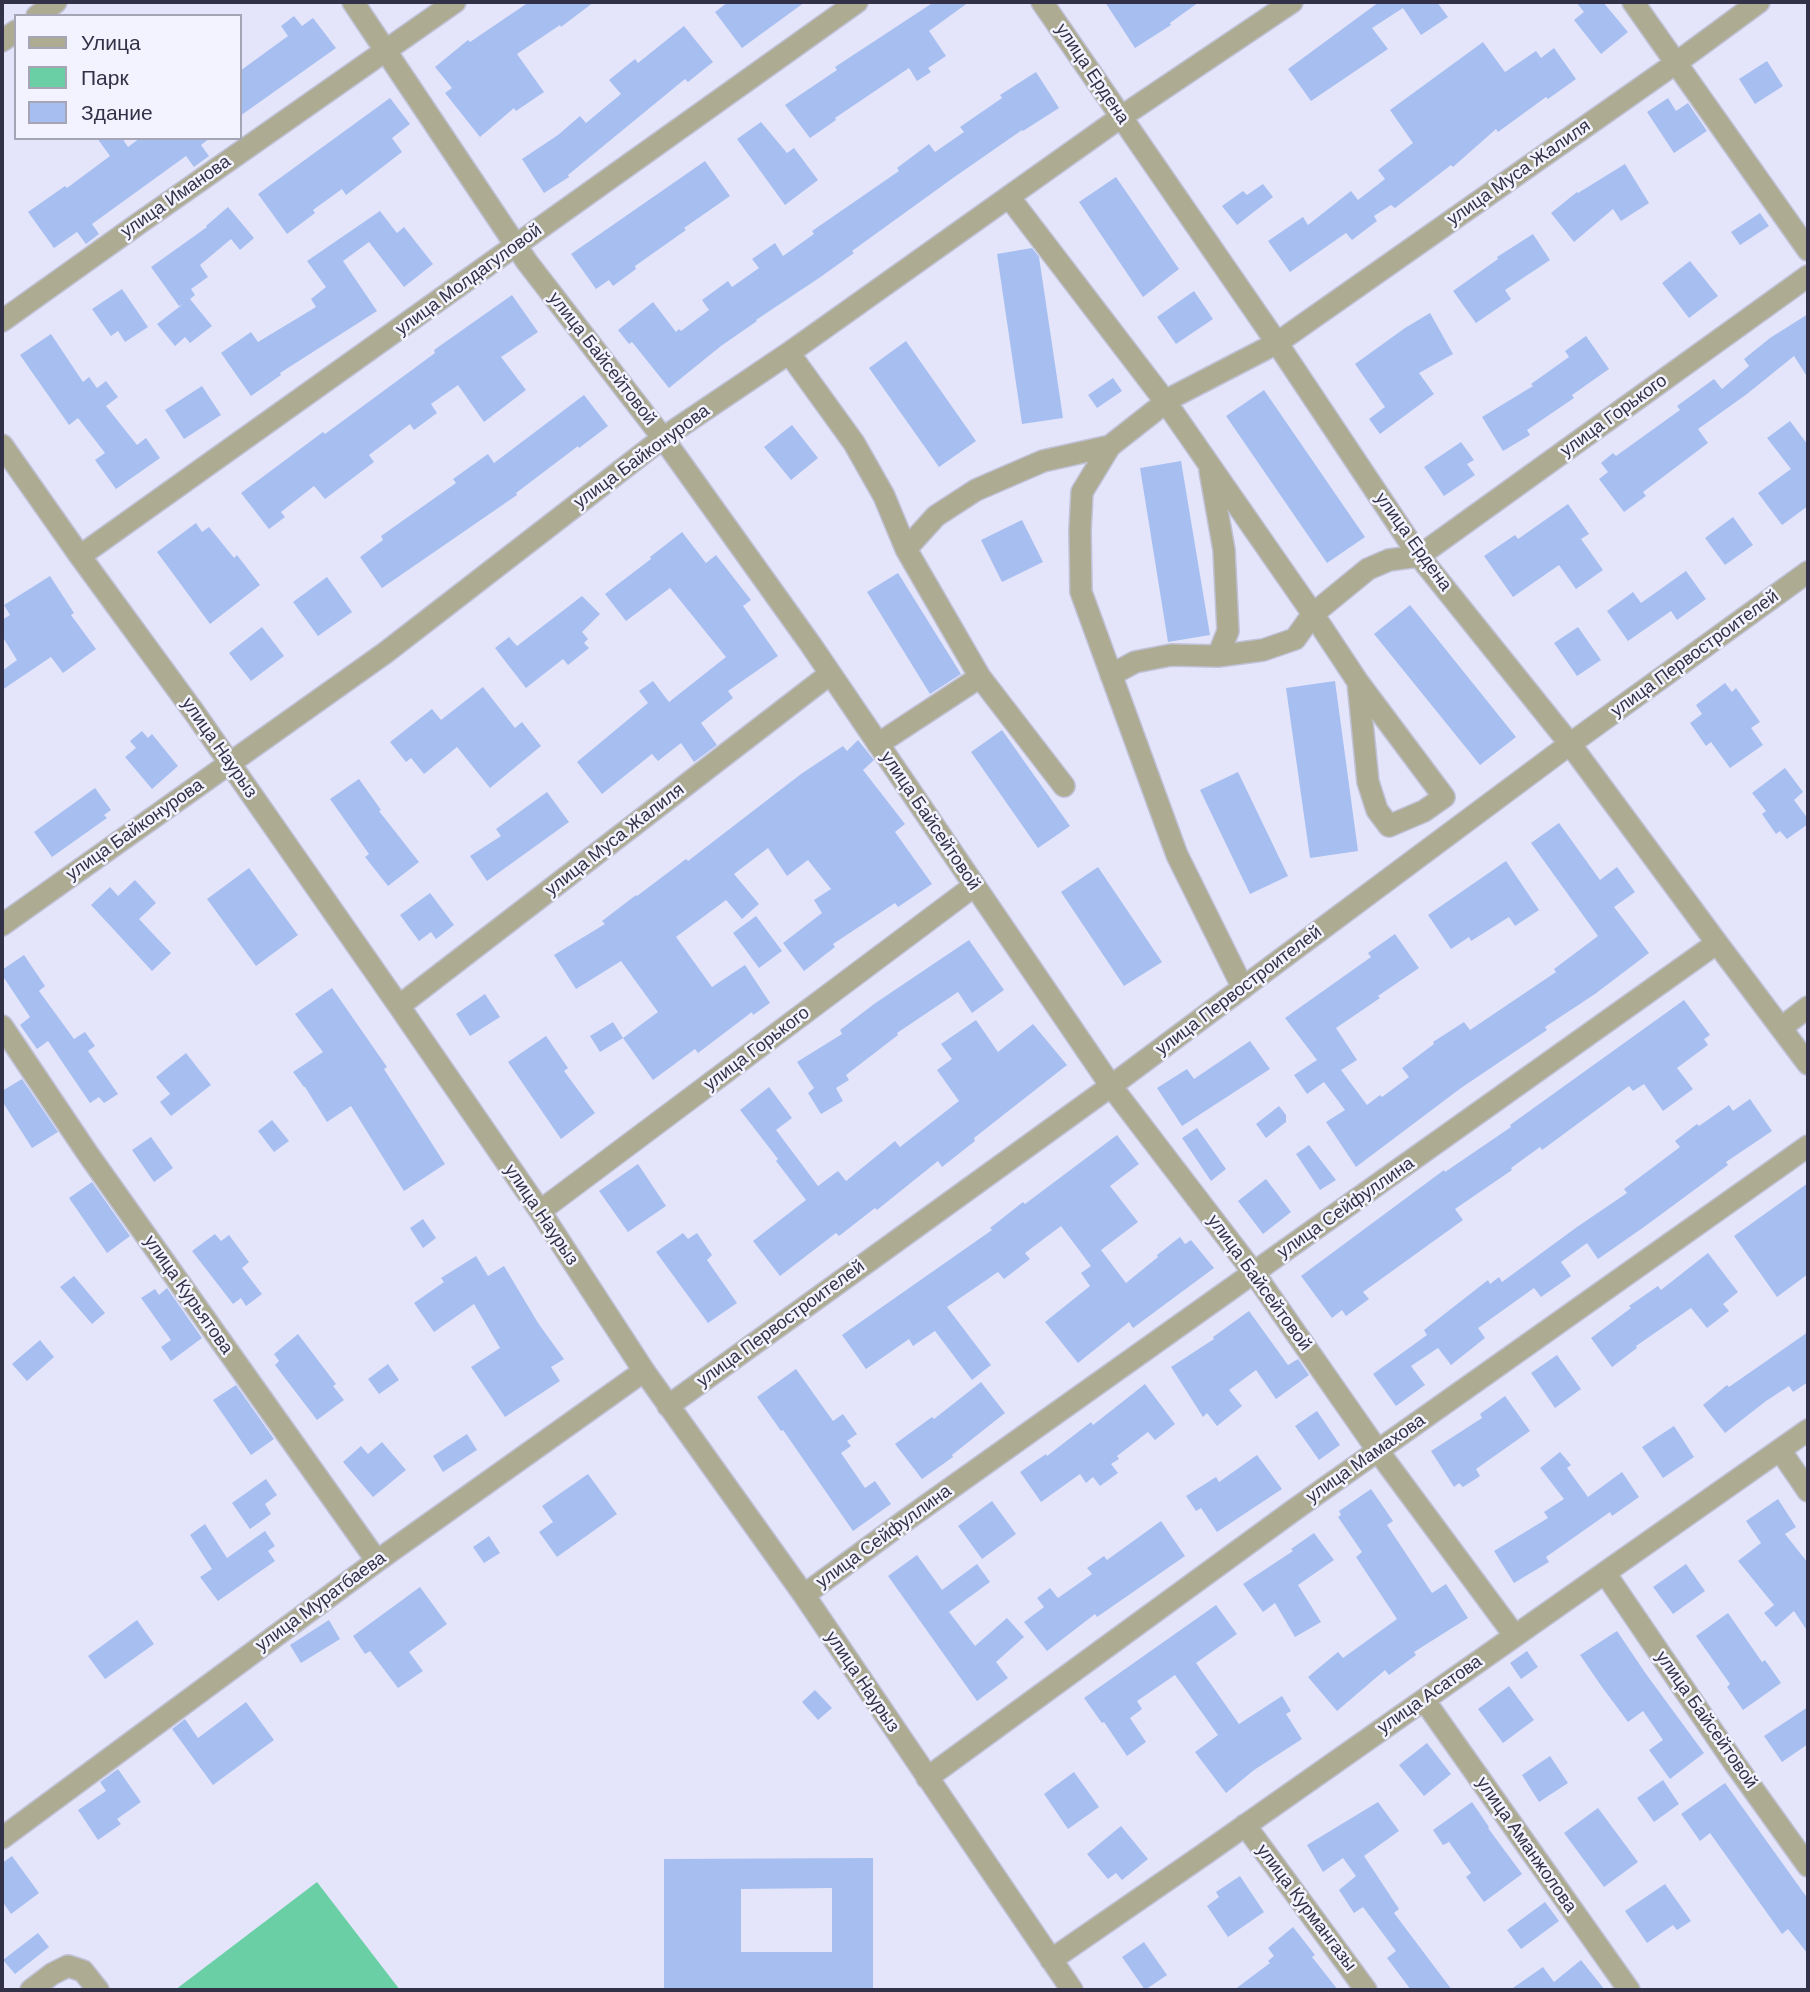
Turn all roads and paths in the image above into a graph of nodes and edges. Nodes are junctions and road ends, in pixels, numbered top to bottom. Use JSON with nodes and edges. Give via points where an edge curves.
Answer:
{"nodes":[{"id":1,"x":56,"y":2,"type":"edge"},
{"id":2,"x":353,"y":2,"type":"edge"},
{"id":3,"x":455,"y":2,"type":"edge"},
{"id":4,"x":857,"y":2,"type":"edge"},
{"id":5,"x":1042,"y":2,"type":"edge"},
{"id":6,"x":1292,"y":2,"type":"edge"},
{"id":7,"x":1633,"y":2,"type":"edge"},
{"id":8,"x":1759,"y":2,"type":"edge"},
{"id":9,"x":40,"y":14,"type":"edge"},
{"id":10,"x":386,"y":50,"type":"junction"},
{"id":11,"x":1676,"y":63,"type":"junction"},
{"id":12,"x":1121,"y":117,"type":"junction"},
{"id":13,"x":1009,"y":197,"type":"junction"},
{"id":14,"x":517,"y":245,"type":"junction"},
{"id":15,"x":1808,"y":250,"type":"edge"},
{"id":16,"x":1808,"y":276,"type":"edge"},
{"id":17,"x":2,"y":321,"type":"edge"},
{"id":18,"x":1277,"y":343,"type":"junction"},
{"id":19,"x":789,"y":353,"type":"junction"},
{"id":20,"x":1166,"y":401,"type":"junction"},
{"id":21,"x":663,"y":438,"type":"junction"},
{"id":22,"x":2,"y":445,"type":"edge"},
{"id":23,"x":1110,"y":446,"type":"junction"},
{"id":24,"x":1208,"y":463,"type":"junction"},
{"id":25,"x":906,"y":549,"type":"junction"},
{"id":26,"x":80,"y":556,"type":"junction"},
{"id":27,"x":1419,"y":556,"type":"junction"},
{"id":28,"x":1808,"y":572,"type":"edge"},
{"id":29,"x":1313,"y":614,"type":"junction"},
{"id":30,"x":1218,"y":656,"type":"junction"},
{"id":31,"x":830,"y":674,"type":"junction"},
{"id":32,"x":1111,"y":675,"type":"junction"},
{"id":33,"x":980,"y":677,"type":"junction"},
{"id":34,"x":1358,"y":682,"type":"junction"},
{"id":35,"x":878,"y":744,"type":"junction"},
{"id":36,"x":1570,"y":744,"type":"junction"},
{"id":37,"x":229,"y":762,"type":"junction"},
{"id":38,"x":1064,"y":786,"type":"dead end"},
{"id":39,"x":974,"y":886,"type":"junction"},
{"id":40,"x":2,"y":925,"type":"edge"},
{"id":41,"x":1717,"y":943,"type":"junction"},
{"id":42,"x":1243,"y":988,"type":"junction"},
{"id":43,"x":399,"y":1006,"type":"junction"},
{"id":44,"x":1808,"y":1007,"type":"edge"},
{"id":45,"x":2,"y":1026,"type":"edge"},
{"id":46,"x":1782,"y":1028,"type":"junction"},
{"id":47,"x":1808,"y":1064,"type":"edge"},
{"id":48,"x":1111,"y":1086,"type":"junction"},
{"id":49,"x":1808,"y":1146,"type":"edge"},
{"id":50,"x":540,"y":1211,"type":"junction"},
{"id":51,"x":1254,"y":1273,"type":"junction"},
{"id":52,"x":644,"y":1371,"type":"junction"},
{"id":53,"x":668,"y":1406,"type":"junction"},
{"id":54,"x":1808,"y":1430,"type":"edge"},
{"id":55,"x":1780,"y":1450,"type":"junction"},
{"id":56,"x":1378,"y":1451,"type":"junction"},
{"id":57,"x":1808,"y":1492,"type":"edge"},
{"id":58,"x":377,"y":1560,"type":"junction"},
{"id":59,"x":1605,"y":1573,"type":"junction"},
{"id":60,"x":804,"y":1595,"type":"junction"},
{"id":61,"x":1515,"y":1636,"type":"junction"},
{"id":62,"x":1424,"y":1700,"type":"junction"},
{"id":63,"x":927,"y":1777,"type":"junction"},
{"id":64,"x":1245,"y":1825,"type":"junction"},
{"id":65,"x":2,"y":1838,"type":"edge"},
{"id":66,"x":1808,"y":1866,"type":"edge"},
{"id":67,"x":1051,"y":1959,"type":"junction"},
{"id":68,"x":32,"y":1990,"type":"edge"},
{"id":69,"x":98,"y":1990,"type":"edge"},
{"id":70,"x":1072,"y":1990,"type":"edge"},
{"id":71,"x":1366,"y":1990,"type":"edge"},
{"id":72,"x":1629,"y":1990,"type":"edge"}],
"edges":[{"from":1,"to":9,"type":"street"},
{"from":2,"to":10,"type":"street","name":"улица Байсейтовой"},
{"from":3,"to":10,"type":"street","name":"улица Иманова"},
{"from":4,"to":14,"type":"street","name":"улица Молдагуловой"},
{"from":5,"to":12,"type":"street","name":"улица Ердена"},
{"from":6,"to":12,"type":"street","name":"улица Байконурова"},
{"from":7,"to":11,"type":"street"},
{"from":8,"to":11,"type":"street","name":"улица Муса Жалиля"},
{"from":10,"to":14,"type":"street","name":"улица Байсейтовой"},
{"from":10,"to":17,"type":"street","name":"улица Иманова"},
{"from":11,"to":15,"type":"street"},
{"from":11,"to":18,"type":"street","name":"улица Муса Жалиля"},
{"from":12,"to":13,"type":"street","name":"улица Байконурова"},
{"from":12,"to":18,"type":"street","name":"улица Ердена"},
{"from":13,"to":19,"type":"street","name":"улица Байконурова"},
{"from":13,"to":20,"type":"street"},
{"from":14,"to":21,"type":"street","name":"улица Байсейтовой"},
{"from":14,"to":26,"type":"street","name":"улица Молдагуловой"},
{"from":16,"to":27,"type":"street","name":"улица Горького"},
{"from":18,"to":20,"type":"street","name":"улица Муса Жалиля"},
{"from":18,"to":27,"type":"street","name":"улица Ердена"},
{"from":19,"to":21,"type":"street","name":"улица Байконурова"},
{"from":19,"to":25,"type":"street","via":[[854,443],[884,496]]},
{"from":20,"to":23,"type":"street","name":"улица Муса Жалиля"},
{"from":20,"to":24,"type":"street"},
{"from":21,"to":31,"type":"street","name":"улица Байсейтовой"},
{"from":21,"to":37,"type":"street","name":"улица Байконурова","via":[[385,653]]},
{"from":22,"to":26,"type":"street","name":"улица Наурыз"},
{"from":23,"to":25,"type":"street","via":[[1043,461],[976,490],[936,516]]},
{"from":23,"to":32,"type":"street","via":[[1082,492],[1080,530],[1081,592]]},
{"from":24,"to":29,"type":"street"},
{"from":24,"to":30,"type":"street","via":[[1224,550],[1228,631]]},
{"from":25,"to":33,"type":"street"},
{"from":26,"to":37,"type":"street","name":"улица Наурыз"},
{"from":27,"to":29,"type":"street","via":[[1368,569]]},
{"from":27,"to":36,"type":"street","name":"улица Ердена"},
{"from":28,"to":36,"type":"street","name":"улица Первостроителей"},
{"from":29,"to":30,"type":"street","via":[[1295,639],[1264,650]]},
{"from":29,"to":34,"type":"street"},
{"from":30,"to":32,"type":"street","via":[[1171,655],[1135,662]]},
{"from":31,"to":35,"type":"street","name":"улица Байсейтовой"},
{"from":31,"to":43,"type":"street","name":"улица Муса Жалиля"},
{"from":32,"to":42,"type":"street","via":[[1177,855]]},
{"from":33,"to":35,"type":"street"},
{"from":33,"to":38,"type":"street"},
{"from":34,"to":34,"type":"street","via":[[1444,797],[1389,826],[1377,810],[1368,782]]},
{"from":35,"to":39,"type":"street","name":"улица Байсейтовой"},
{"from":36,"to":41,"type":"street","name":"улица Ердена"},
{"from":36,"to":42,"type":"street","name":"улица Первостроителей"},
{"from":37,"to":40,"type":"street","name":"улица Байконурова"},
{"from":37,"to":43,"type":"street","name":"улица Наурыз"},
{"from":39,"to":48,"type":"street","name":"улица Байсейтовой"},
{"from":39,"to":50,"type":"street","name":"улица Горького"},
{"from":41,"to":46,"type":"street","name":"улица Ердена"},
{"from":41,"to":51,"type":"street","name":"улица Сейфуллина"},
{"from":42,"to":48,"type":"street","name":"улица Первостроителей"},
{"from":43,"to":50,"type":"street","name":"улица Наурыз"},
{"from":44,"to":46,"type":"street"},
{"from":45,"to":58,"type":"street","name":"улица Курьятова"},
{"from":46,"to":47,"type":"street","name":"улица Ердена"},
{"from":48,"to":51,"type":"street","name":"улица Байсейтовой"},
{"from":48,"to":53,"type":"street","name":"улица Первостроителей"},
{"from":49,"to":56,"type":"street","name":"улица Мамахова"},
{"from":50,"to":52,"type":"street","name":"улица Наурыз"},
{"from":51,"to":56,"type":"street","name":"улица Байсейтовой"},
{"from":51,"to":60,"type":"street","name":"улица Сейфуллина"},
{"from":52,"to":53,"type":"street","name":"улица Наурыз"},
{"from":52,"to":58,"type":"street","name":"улица Муратбаева"},
{"from":53,"to":60,"type":"street","name":"улица Наурыз"},
{"from":54,"to":55,"type":"street","name":"улица Асатова"},
{"from":55,"to":57,"type":"street"},
{"from":55,"to":59,"type":"street","name":"улица Асатова"},
{"from":56,"to":61,"type":"street","name":"улица Байсейтовой"},
{"from":56,"to":63,"type":"street","name":"улица Мамахова"},
{"from":58,"to":65,"type":"street","name":"улица Муратбаева"},
{"from":59,"to":61,"type":"street","name":"улица Асатова"},
{"from":59,"to":66,"type":"street","name":"улица Байсейтовой"},
{"from":60,"to":63,"type":"street","name":"улица Наурыз"},
{"from":61,"to":62,"type":"street","name":"улица Асатова"},
{"from":62,"to":64,"type":"street","name":"улица Асатова"},
{"from":62,"to":72,"type":"street","name":"улица Аманжолова"},
{"from":63,"to":67,"type":"street","name":"улица Наурыз"},
{"from":64,"to":67,"type":"street","name":"улица Асатова"},
{"from":64,"to":71,"type":"street","name":"улица Курмангазы"},
{"from":67,"to":70,"type":"street","name":"улица Наурыз"},
{"from":68,"to":69,"type":"street","via":[[68,1966],[83,1971]]}]}
